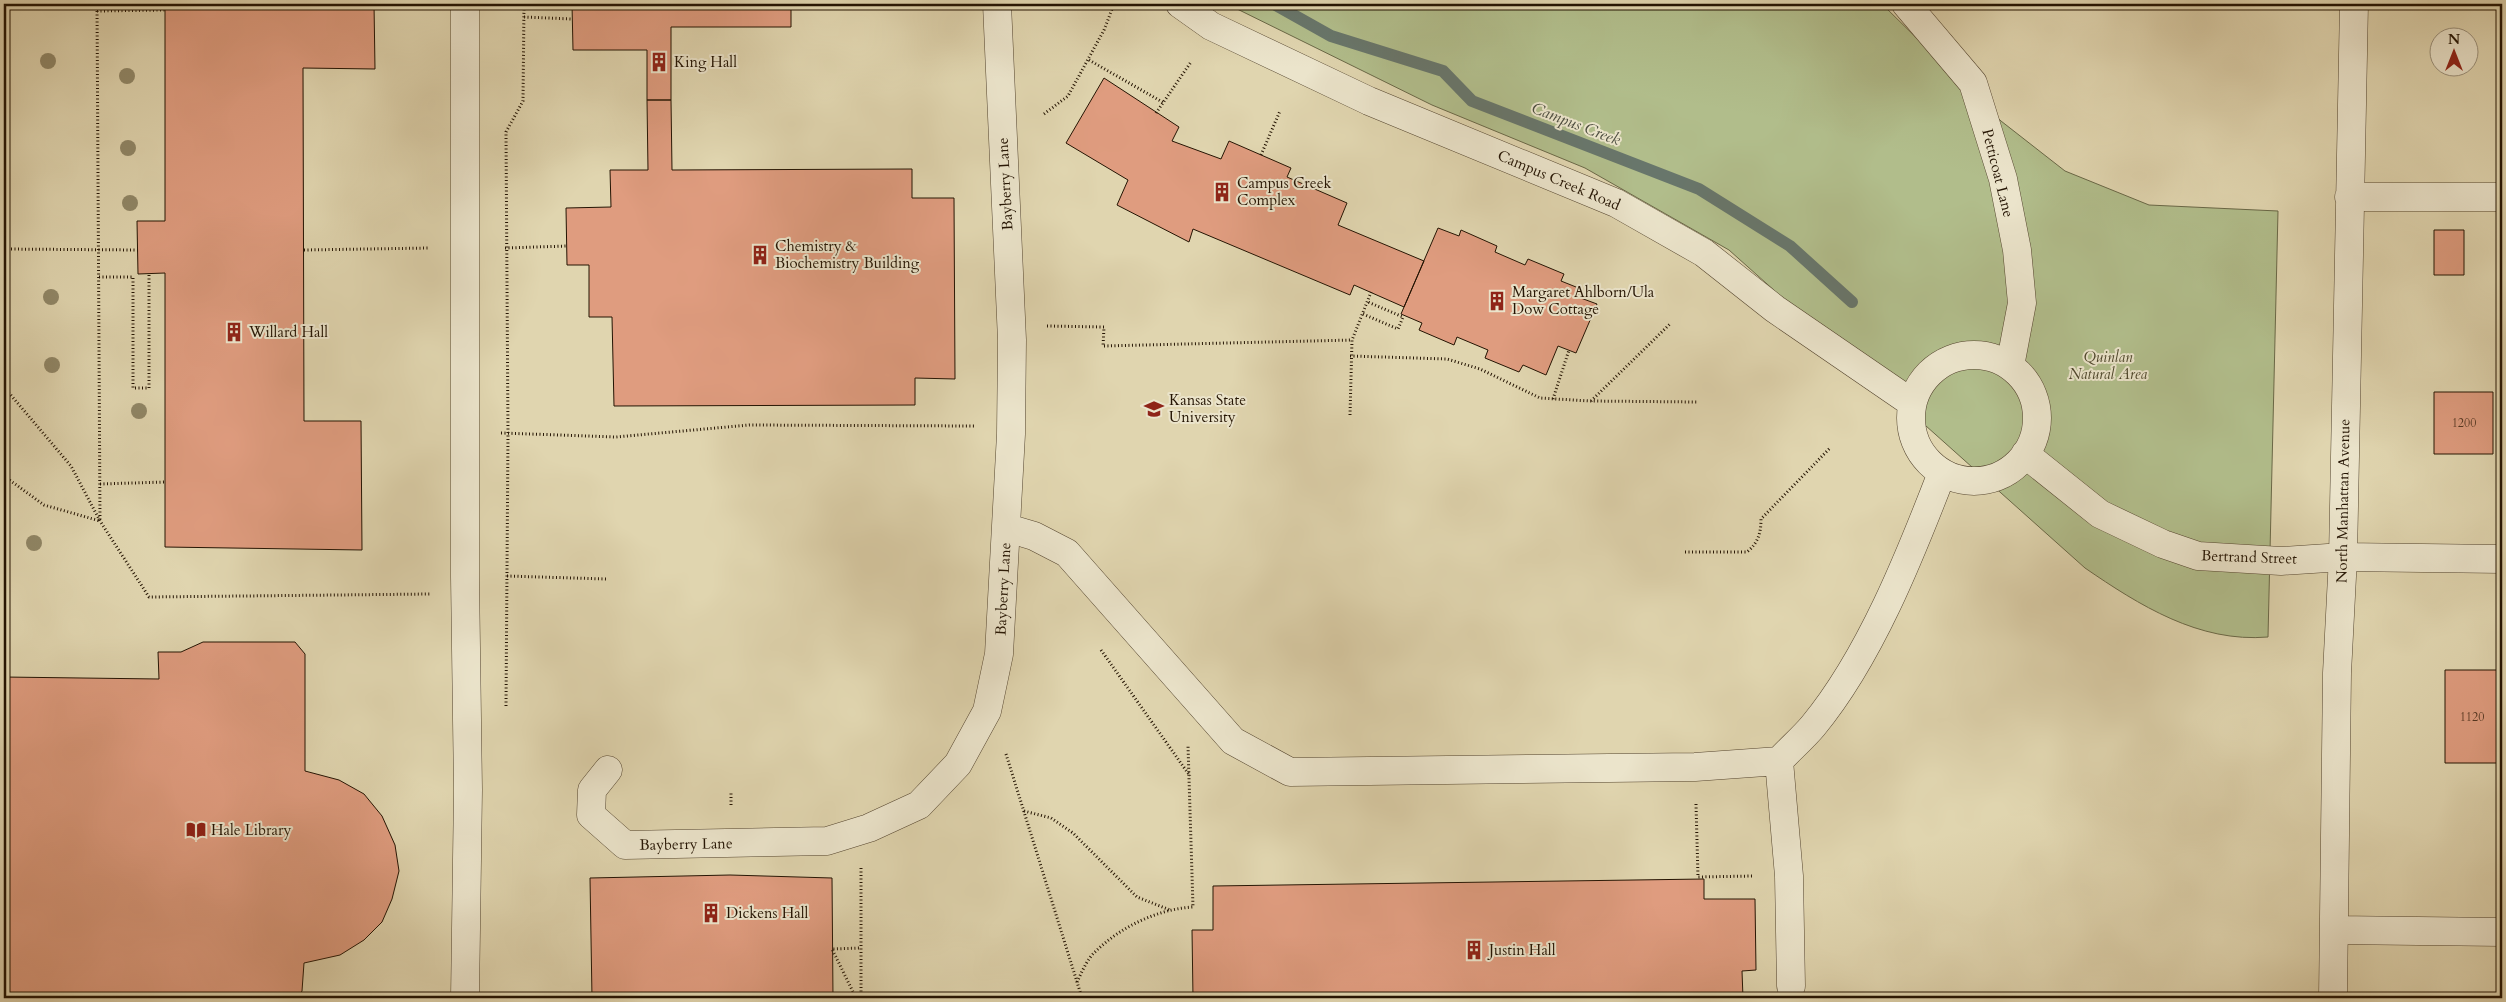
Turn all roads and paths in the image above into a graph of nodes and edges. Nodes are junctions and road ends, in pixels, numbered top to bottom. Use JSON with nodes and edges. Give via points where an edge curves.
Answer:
{"nodes":[{"id":1,"x":97,"y":4,"type":"edge"},
{"id":2,"x":465,"y":4,"type":"edge"},
{"id":3,"x":524,"y":4,"type":"edge"},
{"id":4,"x":997,"y":4,"type":"edge"},
{"id":5,"x":1114,"y":4,"type":"edge"},
{"id":6,"x":1180,"y":4,"type":"edge"},
{"id":7,"x":1906,"y":4,"type":"edge"},
{"id":8,"x":2354,"y":4,"type":"edge"},
{"id":9,"x":165,"y":10,"type":"dead end"},
{"id":10,"x":97,"y":11,"type":"junction"},
{"id":11,"x":524,"y":17,"type":"junction"},
{"id":12,"x":572,"y":19,"type":"dead end"},
{"id":13,"x":1089,"y":60,"type":"junction"},
{"id":14,"x":1191,"y":62,"type":"dead end"},
{"id":15,"x":1164,"y":103,"type":"junction"},
{"id":16,"x":1280,"y":111,"type":"dead end"},
{"id":17,"x":1156,"y":113,"type":"dead end"},
{"id":18,"x":1044,"y":114,"type":"dead end"},
{"id":19,"x":1261,"y":155,"type":"dead end"},
{"id":20,"x":2349,"y":197,"type":"junction"},
{"id":21,"x":2502,"y":197,"type":"edge"},
{"id":22,"x":406,"y":248,"type":"dead end"},
{"id":23,"x":4,"y":249,"type":"edge"},
{"id":24,"x":99,"y":250,"type":"junction"},
{"id":25,"x":138,"y":250,"type":"dead end"},
{"id":26,"x":304,"y":250,"type":"dead end"},
{"id":27,"x":150,"y":273,"type":"dead end"},
{"id":28,"x":99,"y":277,"type":"junction"},
{"id":29,"x":1371,"y":292,"type":"dead end"},
{"id":30,"x":1368,"y":302,"type":"junction"},
{"id":31,"x":1363,"y":314,"type":"junction"},
{"id":32,"x":1671,"y":323,"type":"dead end"},
{"id":33,"x":1046,"y":326,"type":"dead end"},
{"id":34,"x":1352,"y":340,"type":"junction"},
{"id":35,"x":1569,"y":350,"type":"dead end"},
{"id":36,"x":1350,"y":356,"type":"junction"},
{"id":37,"x":2010,"y":366,"type":"junction"},
{"id":38,"x":4,"y":387,"type":"edge"},
{"id":39,"x":1553,"y":399,"type":"junction"},
{"id":40,"x":1590,"y":401,"type":"junction"},
{"id":41,"x":1698,"y":402,"type":"dead end"},
{"id":42,"x":1912,"y":404,"type":"junction"},
{"id":43,"x":1350,"y":415,"type":"dead end"},
{"id":44,"x":979,"y":426,"type":"dead end"},
{"id":45,"x":465,"y":433,"type":"junction"},
{"id":46,"x":508,"y":434,"type":"junction"},
{"id":47,"x":1830,"y":448,"type":"dead end"},
{"id":48,"x":2026,"y":454,"type":"junction"},
{"id":49,"x":1942,"y":473,"type":"junction"},
{"id":50,"x":4,"y":476,"type":"edge"},
{"id":51,"x":164,"y":482,"type":"dead end"},
{"id":52,"x":100,"y":484,"type":"junction"},
{"id":53,"x":100,"y":521,"type":"junction"},
{"id":54,"x":1007,"y":528,"type":"junction"},
{"id":55,"x":1685,"y":552,"type":"dead end"},
{"id":56,"x":2343,"y":557,"type":"junction"},
{"id":57,"x":2502,"y":559,"type":"edge"},
{"id":58,"x":508,"y":576,"type":"junction"},
{"id":59,"x":465,"y":577,"type":"junction"},
{"id":60,"x":606,"y":579,"type":"dead end"},
{"id":61,"x":1098,"y":647,"type":"dead end"},
{"id":62,"x":506,"y":713,"type":"dead end"},
{"id":63,"x":1005,"y":751,"type":"dead end"},
{"id":64,"x":1779,"y":761,"type":"junction"},
{"id":65,"x":1695,"y":767,"type":"junction"},
{"id":66,"x":608,"y":770,"type":"dead end"},
{"id":67,"x":1024,"y":811,"type":"junction"},
{"id":68,"x":861,"y":862,"type":"dead end"},
{"id":69,"x":1789,"y":876,"type":"junction"},
{"id":70,"x":1170,"y":910,"type":"junction"},
{"id":71,"x":2335,"y":930,"type":"junction"},
{"id":72,"x":2502,"y":932,"type":"edge"},
{"id":73,"x":861,"y":948,"type":"junction"},
{"id":74,"x":1077,"y":982,"type":"junction"},
{"id":75,"x":1791,"y":986,"type":"dead end"},
{"id":76,"x":465,"y":998,"type":"edge"},
{"id":77,"x":856,"y":998,"type":"edge"},
{"id":78,"x":861,"y":998,"type":"edge"},
{"id":79,"x":1082,"y":998,"type":"edge"},
{"id":80,"x":2333,"y":998,"type":"edge"}],
"edges":[{"from":1,"to":10,"type":"path"},
{"from":2,"to":45,"type":"street"},
{"from":3,"to":11,"type":"path"},
{"from":4,"to":54,"type":"street","name":"Bayberry Lane","via":[[1012,340]]},
{"from":5,"to":13,"type":"path"},
{"from":6,"to":42,"type":"street","name":"Campus Creek Road","via":[[1211,26],[1369,101],[1616,202],[1704,254],[1775,309]]},
{"from":7,"to":37,"type":"street","name":"Petticoat Lane","via":[[1974,83],[2002,179],[2016,250],[2022,303]]},
{"from":8,"to":20,"type":"street","name":"North Manhattan Avenue"},
{"from":9,"to":10,"type":"path"},
{"from":10,"to":24,"type":"path"},
{"from":11,"to":12,"type":"path"},
{"from":11,"to":46,"type":"path","via":[[523,101],[506,132]]},
{"from":13,"to":15,"type":"path"},
{"from":13,"to":18,"type":"path","via":[[1068,96]]},
{"from":14,"to":15,"type":"path"},
{"from":15,"to":17,"type":"path"},
{"from":16,"to":19,"type":"path"},
{"from":20,"to":21,"type":"street"},
{"from":20,"to":56,"type":"street","name":"North Manhattan Avenue"},
{"from":22,"to":26,"type":"path"},
{"from":23,"to":24,"type":"path"},
{"from":24,"to":25,"type":"path"},
{"from":24,"to":28,"type":"path"},
{"from":27,"to":28,"type":"path","via":[[149,388],[133,388],[133,277]]},
{"from":28,"to":52,"type":"path"},
{"from":29,"to":30,"type":"path"},
{"from":30,"to":31,"type":"path"},
{"from":30,"to":31,"type":"path","via":[[1403,317],[1398,329]]},
{"from":31,"to":34,"type":"path"},
{"from":32,"to":40,"type":"path"},
{"from":33,"to":34,"type":"path","via":[[1104,327],[1103,346]]},
{"from":34,"to":36,"type":"path"},
{"from":35,"to":39,"type":"path"},
{"from":36,"to":39,"type":"path","via":[[1447,359],[1480,369],[1540,398]]},
{"from":36,"to":43,"type":"path"},
{"from":37,"to":42,"type":"street","via":[[1990,357],[1968,355],[1949,360],[1932,370],[1919,385]]},
{"from":37,"to":48,"type":"street","via":[[2025,380],[2035,400],[2037,421],[2033,442]]},
{"from":38,"to":53,"type":"path","via":[[71,466]]},
{"from":39,"to":40,"type":"path"},
{"from":40,"to":41,"type":"path"},
{"from":42,"to":49,"type":"street","via":[[1910,424],[1915,442],[1925,459]]},
{"from":44,"to":46,"type":"path","via":[[749,425],[616,437]]},
{"from":45,"to":46,"type":"path"},
{"from":45,"to":59,"type":"street"},
{"from":46,"to":58,"type":"path"},
{"from":47,"to":55,"type":"path","via":[[1761,519],[1755,546],[1747,552]]},
{"from":48,"to":49,"type":"street","via":[[2004,474],[1984,481],[1962,481]]},
{"from":48,"to":56,"type":"street","name":"Bertrand Street","via":[[2100,514],[2163,544],[2198,556],[2281,561]]},
{"from":49,"to":64,"type":"street","via":[[1910,555],[1857,662],[1813,726]]},
{"from":50,"to":53,"type":"path","via":[[44,505]]},
{"from":51,"to":52,"type":"path"},
{"from":52,"to":53,"type":"path"},
{"from":53,"to":59,"type":"path","via":[[150,597],[428,595]]},
{"from":54,"to":65,"type":"street","via":[[1034,536],[1067,554],[1234,741],[1290,772]]},
{"from":54,"to":66,"type":"street","name":"Bayberry Lane","via":[[1000,654],[987,711],[958,764],[919,805],[869,828],[827,840],[625,845],[591,815],[592,790]]},
{"from":56,"to":57,"type":"street","name":"Bertrand Street"},
{"from":56,"to":71,"type":"street","name":"North Manhattan Avenue","via":[[2337,673]]},
{"from":58,"to":59,"type":"path"},
{"from":58,"to":60,"type":"path"},
{"from":58,"to":62,"type":"path"},
{"from":59,"to":76,"type":"street","via":[[468,790]]},
{"from":61,"to":70,"type":"path","via":[[1190,776],[1193,907]]},
{"from":63,"to":67,"type":"path"},
{"from":64,"to":65,"type":"street"},
{"from":64,"to":69,"type":"street"},
{"from":65,"to":69,"type":"path","via":[[1698,877]]},
{"from":67,"to":70,"type":"path","via":[[1051,818],[1073,833],[1137,896]]},
{"from":67,"to":74,"type":"path"},
{"from":68,"to":73,"type":"path"},
{"from":69,"to":75,"type":"street"},
{"from":70,"to":74,"type":"path","via":[[1118,933],[1094,952]]},
{"from":71,"to":72,"type":"street"},
{"from":71,"to":80,"type":"street","name":"North Manhattan Avenue"},
{"from":73,"to":77,"type":"path","via":[[832,949]]},
{"from":73,"to":78,"type":"path"},
{"from":74,"to":79,"type":"path"}]}
